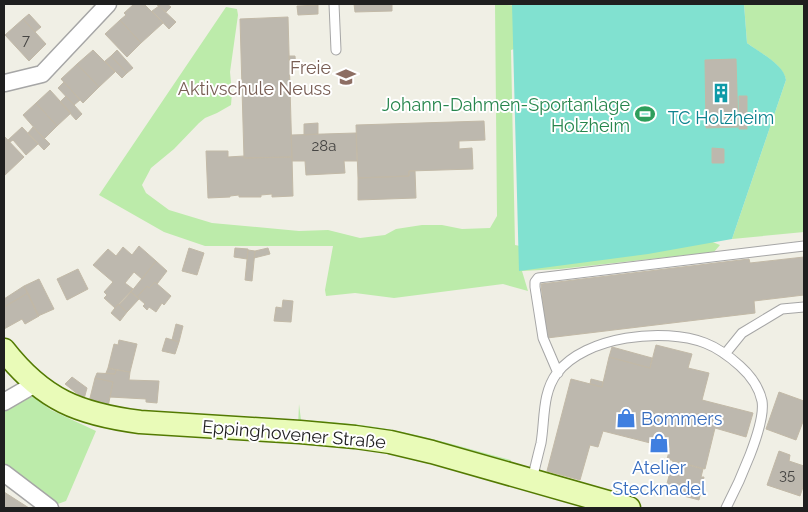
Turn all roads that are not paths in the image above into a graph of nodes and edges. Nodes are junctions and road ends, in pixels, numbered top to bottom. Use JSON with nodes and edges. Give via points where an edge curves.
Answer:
{"nodes":[{"id":1,"x":108,"y":4,"type":"edge"},
{"id":2,"x":334,"y":4,"type":"edge"},
{"id":3,"x":336,"y":50,"type":"dead end"},
{"id":4,"x":6,"y":83,"type":"dead end"},
{"id":5,"x":804,"y":246,"type":"edge"},
{"id":6,"x":804,"y":306,"type":"edge"},
{"id":7,"x":4,"y":350,"type":"edge"},
{"id":8,"x":725,"y":354,"type":"junction"},
{"id":9,"x":558,"y":373,"type":"junction"},
{"id":10,"x":35,"y":384,"type":"junction"},
{"id":11,"x":4,"y":402,"type":"edge"},
{"id":12,"x":4,"y":473,"type":"edge"},
{"id":13,"x":532,"y":480,"type":"junction"},
{"id":14,"x":50,"y":508,"type":"edge"},
{"id":15,"x":630,"y":508,"type":"edge"},
{"id":16,"x":726,"y":508,"type":"edge"}],
"edges":[{"from":1,"to":4,"type":"street","via":[[42,74]]},
{"from":2,"to":3,"type":"lane"},
{"from":5,"to":9,"type":"lane","via":[[538,278],[535,287],[543,338]]},
{"from":6,"to":8,"type":"lane","via":[[782,309],[742,333]]},
{"from":7,"to":10,"type":"main road","name":"Eppinghovener Straße"},
{"from":8,"to":9,"type":"lane","via":[[706,343],[685,337],[643,336],[590,349],[570,360]]},
{"from":8,"to":16,"type":"lane","via":[[756,386],[762,409],[756,433]]},
{"from":9,"to":13,"type":"lane","via":[[546,400]]},
{"from":10,"to":11,"type":"street"},
{"from":10,"to":13,"type":"main road","name":"Eppinghovener Straße","via":[[65,404],[110,418],[390,442]]},
{"from":12,"to":14,"type":"street"},
{"from":13,"to":15,"type":"main road","name":"Eppinghovener Straße"}]}
